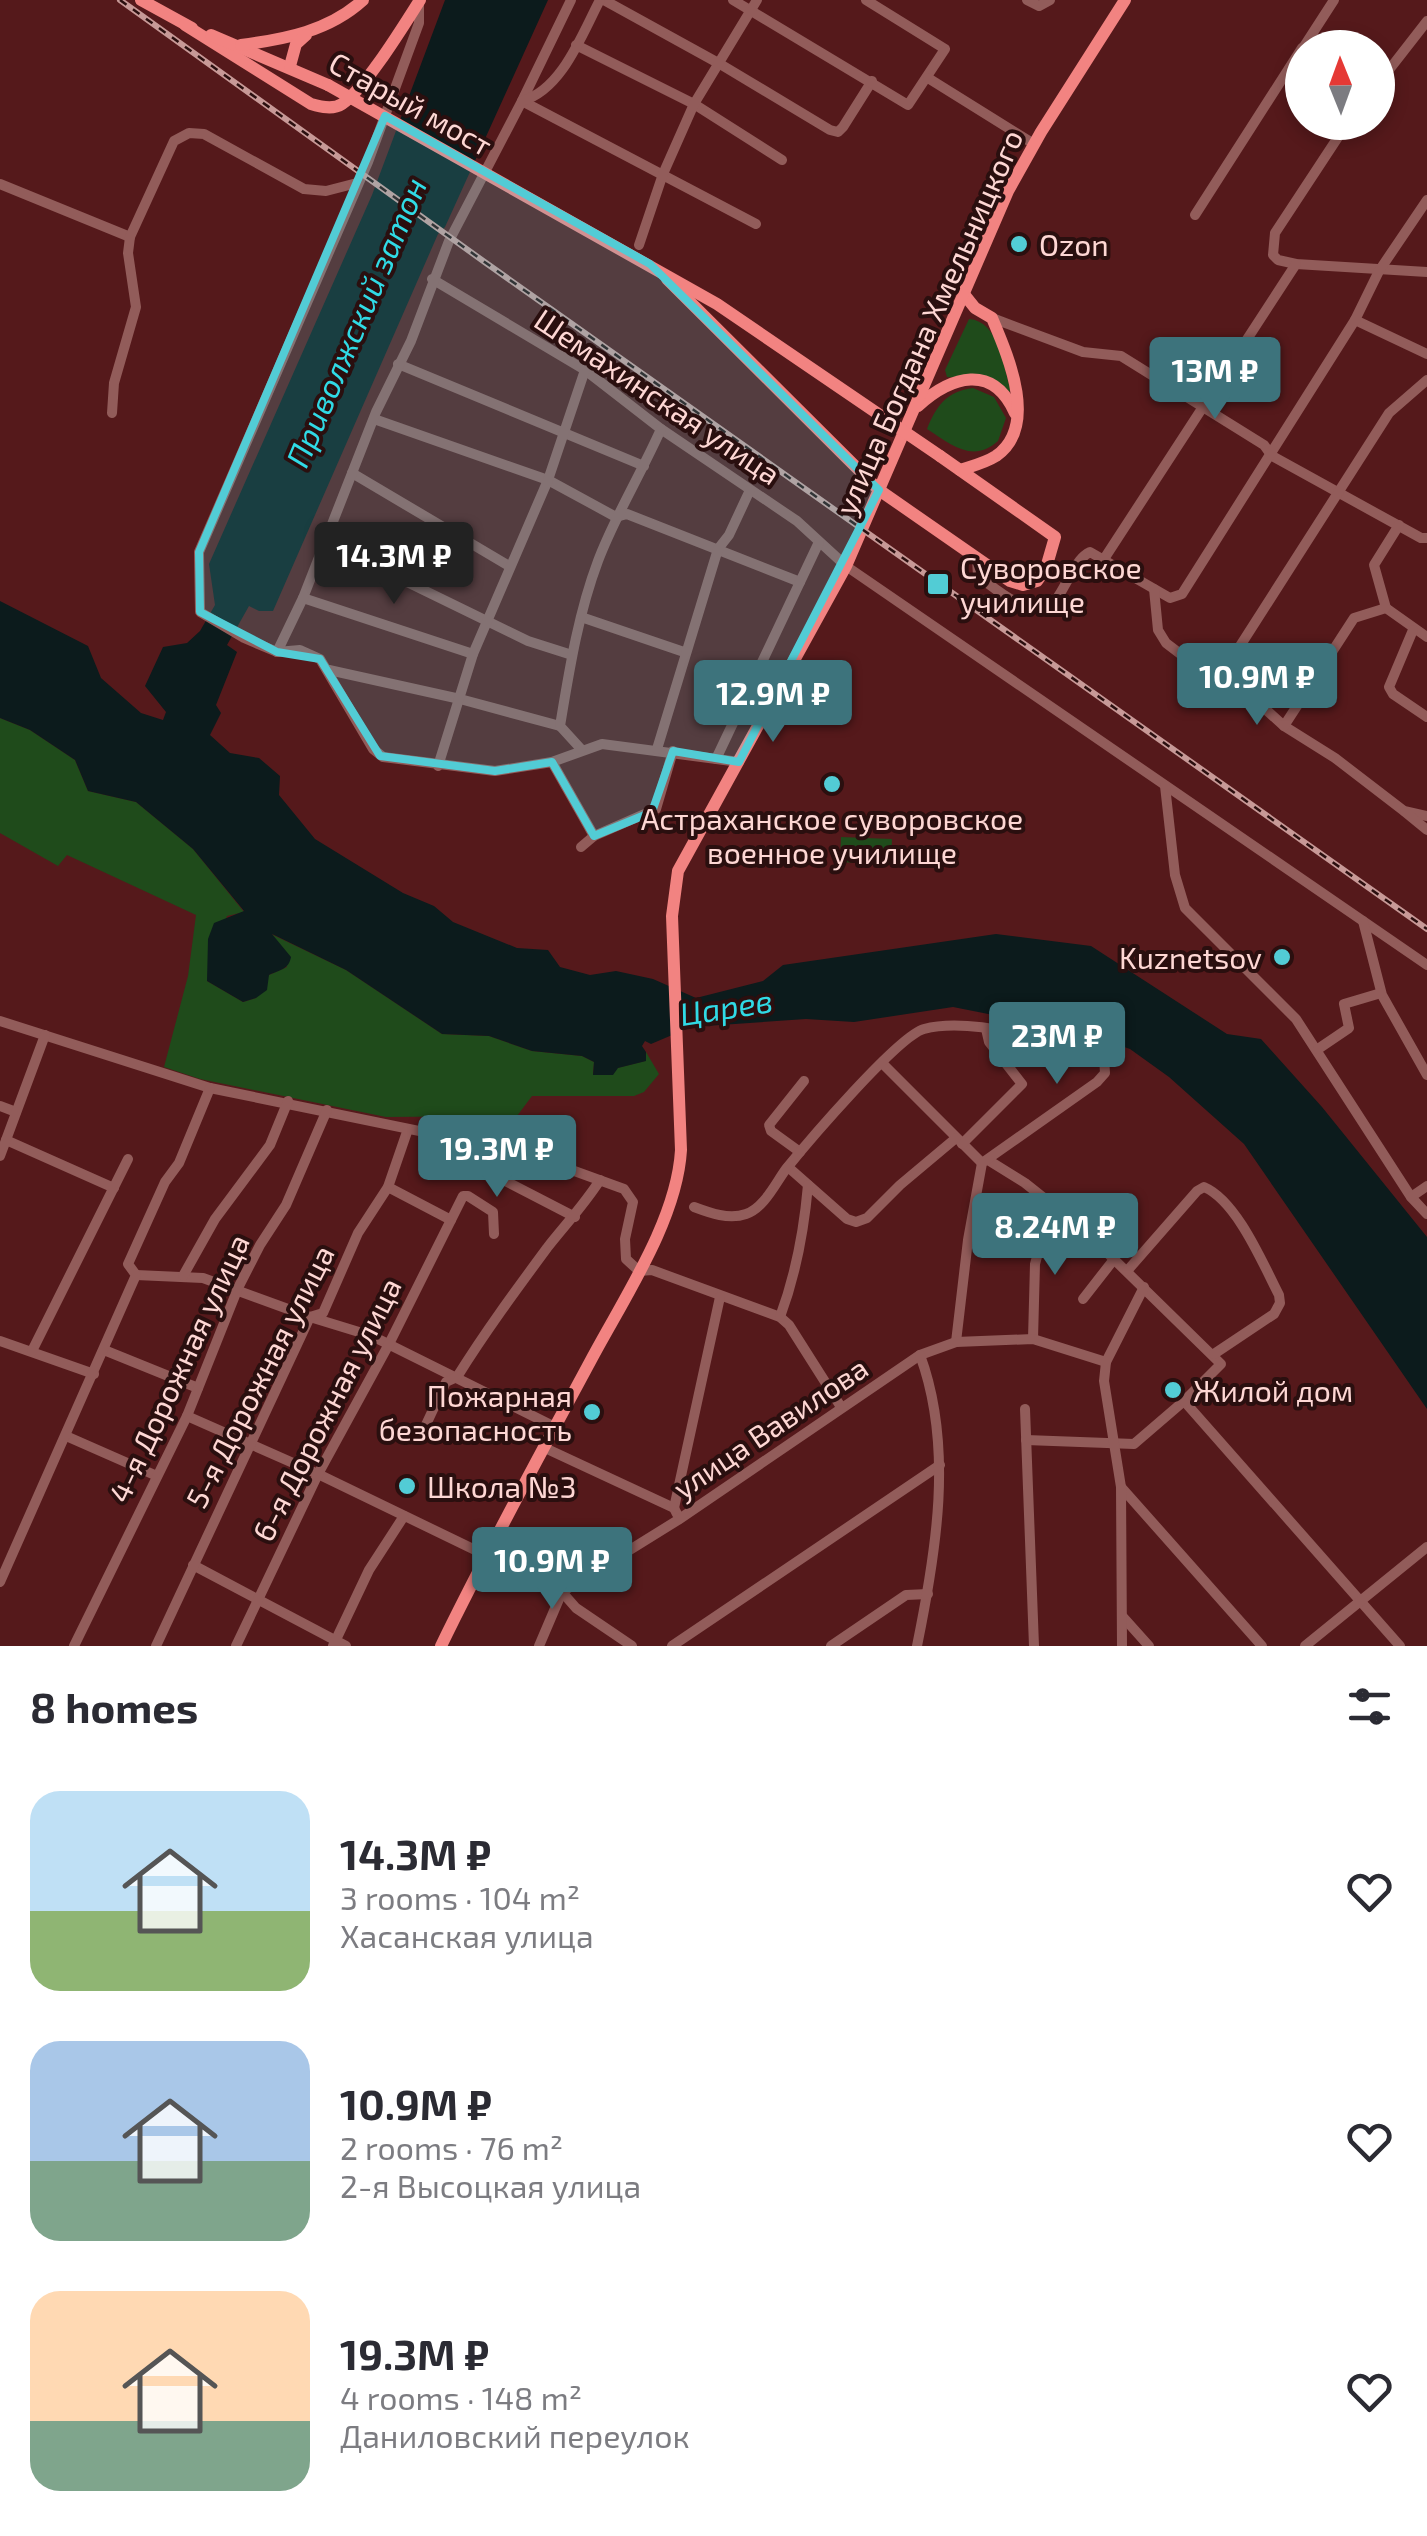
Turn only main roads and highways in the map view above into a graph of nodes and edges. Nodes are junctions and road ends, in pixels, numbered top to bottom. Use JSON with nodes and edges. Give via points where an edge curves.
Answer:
{"nodes":[{"id":1,"x":142,"y":0,"type":"edge"},
{"id":2,"x":363,"y":0,"type":"edge"},
{"id":3,"x":419,"y":1,"type":"edge"},
{"id":4,"x":1123,"y":1,"type":"edge"},
{"id":5,"x":312,"y":31,"type":"junction"},
{"id":6,"x":236,"y":51,"type":"junction"},
{"id":7,"x":290,"y":66,"type":"junction"},
{"id":8,"x":650,"y":264,"type":"junction"},
{"id":9,"x":964,"y":293,"type":"junction"},
{"id":10,"x":930,"y":372,"type":"junction"},
{"id":11,"x":954,"y":384,"type":"junction"},
{"id":12,"x":913,"y":411,"type":"junction"},
{"id":13,"x":1017,"y":422,"type":"junction"},
{"id":14,"x":960,"y":470,"type":"junction"},
{"id":15,"x":879,"y":490,"type":"junction"},
{"id":16,"x":441,"y":1646,"type":"edge"}],
"edges":[{"from":1,"to":6,"type":"main road"},
{"from":2,"to":5,"type":"main road"},
{"from":3,"to":6,"type":"main road","via":[[360,86],[334,108],[311,104]]},
{"from":4,"to":9,"type":"main road","name":"улица Богдана Хмельницкого","via":[[1008,191]]},
{"from":5,"to":6,"type":"main road"},
{"from":5,"to":7,"type":"main road","via":[[296,44]]},
{"from":6,"to":7,"type":"main road","name":"Старый мост"},
{"from":7,"to":8,"type":"main road","name":"Старый мост","bridge":true},
{"from":8,"to":14,"type":"main road","bridge":true},
{"from":8,"to":15,"type":"main road","bridge":true},
{"from":9,"to":10,"type":"main road","name":"улица Богдана Хмельницкого"},
{"from":9,"to":13,"type":"main road","via":[[992,318],[1013,380]]},
{"from":10,"to":11,"type":"main road"},
{"from":10,"to":12,"type":"main road","name":"улица Богдана Хмельницкого"},
{"from":11,"to":12,"type":"main road"},
{"from":11,"to":13,"type":"main road","via":[[990,382],[1011,403]]},
{"from":12,"to":15,"type":"main road","name":"улица Богдана Хмельницкого"},
{"from":13,"to":14,"type":"main road","via":[[1012,440],[997,455]]},
{"from":14,"to":15,"type":"main road","via":[[1055,537],[1042,575],[1030,584],[1017,584]]},
{"from":15,"to":16,"type":"main road","name":"улица Богдана Хмельницкого","via":[[846,566],[678,871],[672,916],[681,1150],[676,1186],[639,1271]]}]}
